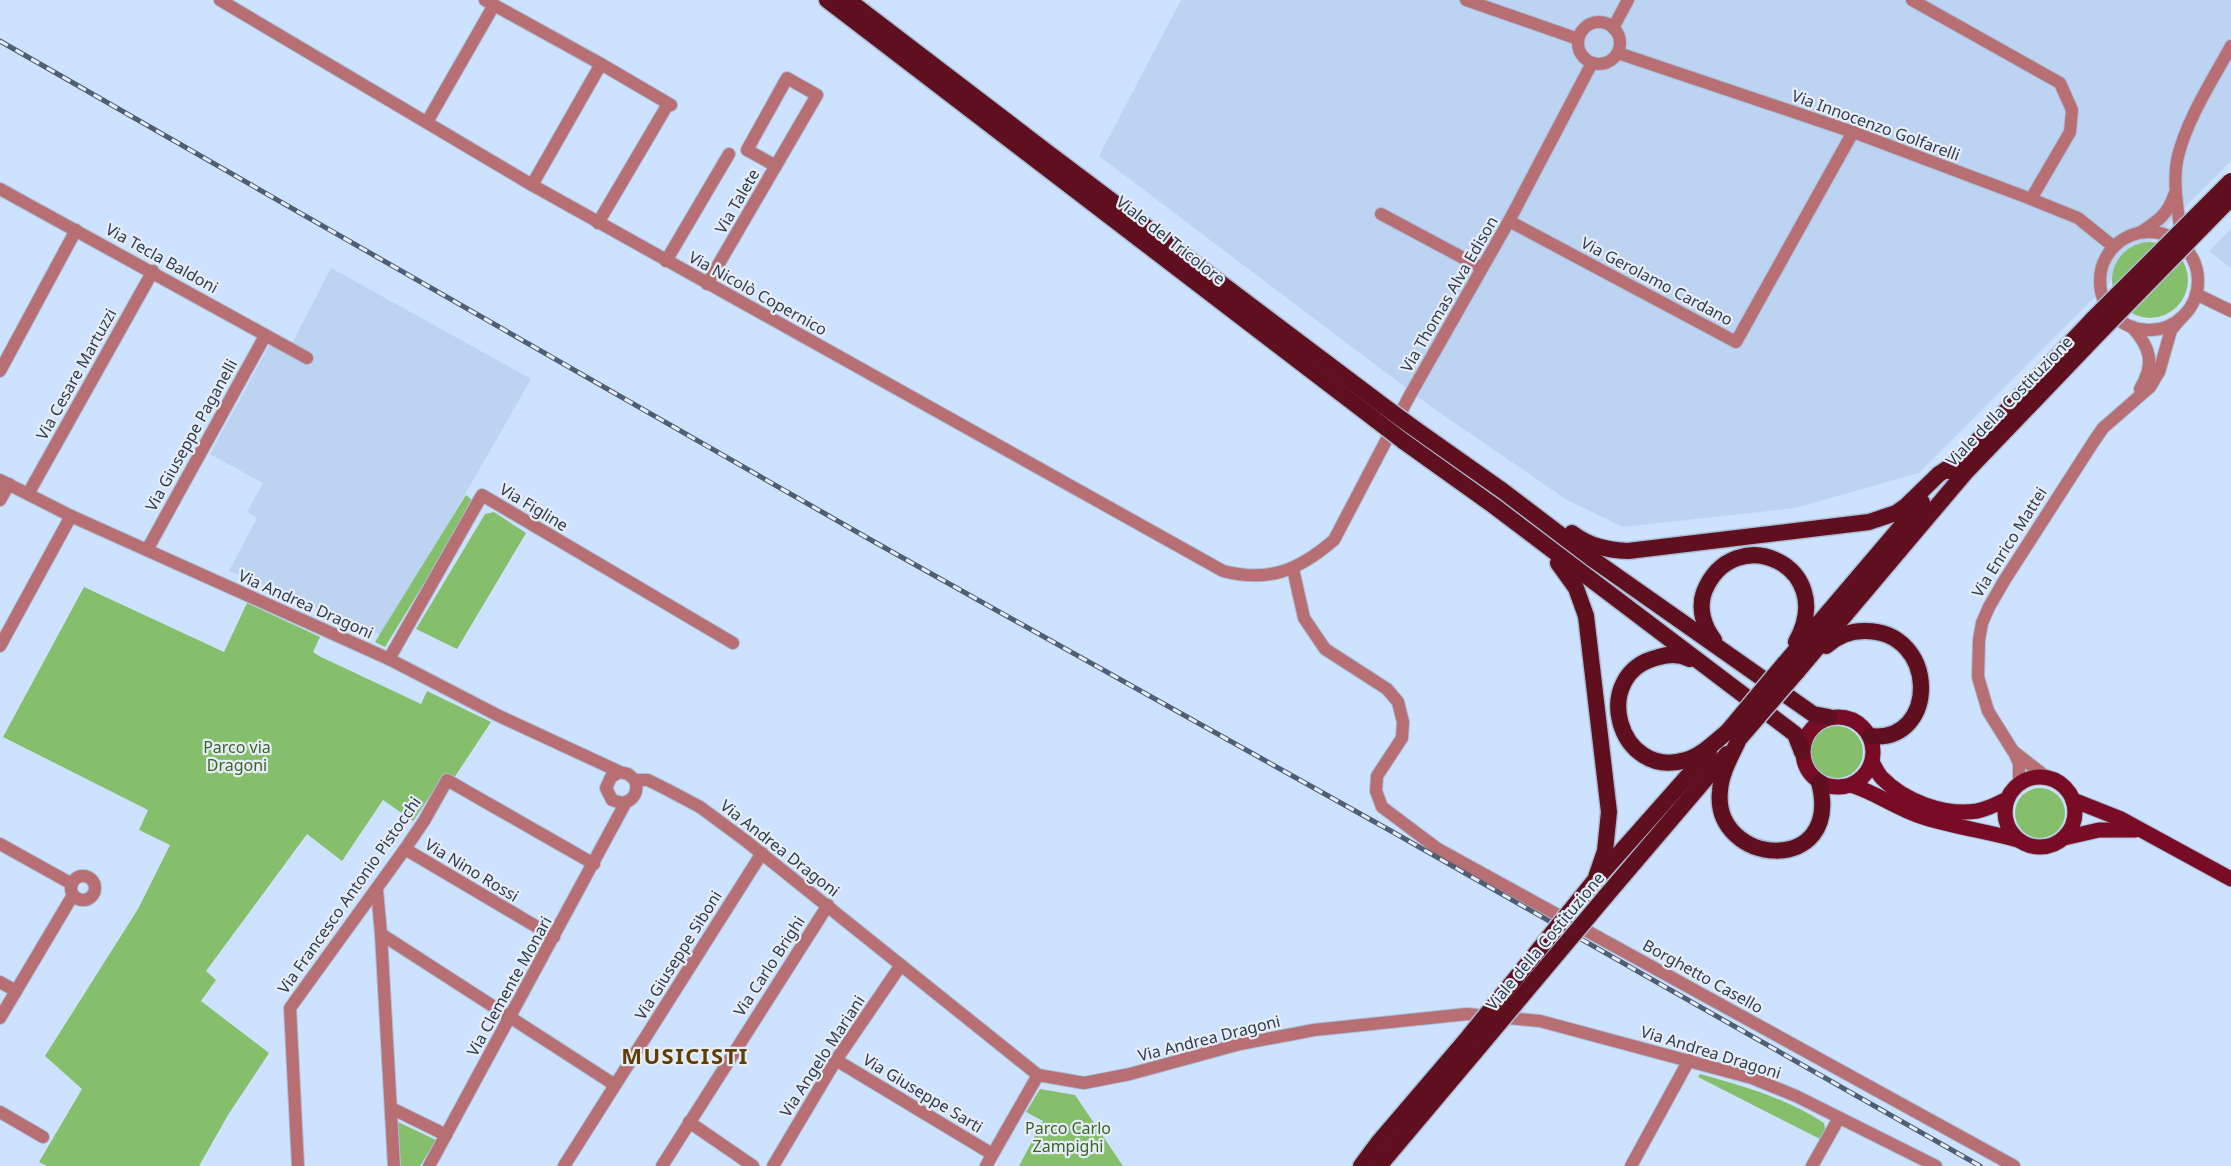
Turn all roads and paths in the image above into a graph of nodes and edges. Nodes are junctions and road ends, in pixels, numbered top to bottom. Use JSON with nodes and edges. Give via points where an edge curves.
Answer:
{"nodes":[{"id":1,"x":220,"y":0,"type":"edge"},
{"id":2,"x":827,"y":0,"type":"edge"},
{"id":3,"x":848,"y":0,"type":"edge"},
{"id":4,"x":1466,"y":0,"type":"edge"},
{"id":5,"x":1628,"y":0,"type":"edge"},
{"id":6,"x":1912,"y":0,"type":"edge"},
{"id":7,"x":490,"y":3,"type":"edge"},
{"id":8,"x":1613,"y":28,"type":"junction"},
{"id":9,"x":1578,"y":39,"type":"junction"},
{"id":10,"x":2231,"y":46,"type":"edge"},
{"id":11,"x":1618,"y":53,"type":"junction"},
{"id":12,"x":1592,"y":63,"type":"junction"},
{"id":13,"x":601,"y":64,"type":"junction"},
{"id":14,"x":427,"y":122,"type":"junction"},
{"id":15,"x":1853,"y":132,"type":"junction"},
{"id":16,"x":729,"y":154,"type":"dead end"},
{"id":17,"x":1039,"y":154,"type":"junction"},
{"id":18,"x":776,"y":166,"type":"junction"},
{"id":19,"x":2231,"y":181,"type":"edge"},
{"id":20,"x":532,"y":185,"type":"junction"},
{"id":21,"x":2175,"y":191,"type":"junction"},
{"id":22,"x":1,"y":192,"type":"edge"},
{"id":23,"x":2031,"y":198,"type":"junction"},
{"id":24,"x":2231,"y":198,"type":"edge"},
{"id":25,"x":1381,"y":214,"type":"dead end"},
{"id":26,"x":1509,"y":221,"type":"junction"},
{"id":27,"x":598,"y":223,"type":"junction"},
{"id":28,"x":76,"y":230,"type":"junction"},
{"id":29,"x":2140,"y":232,"type":"junction"},
{"id":30,"x":2183,"y":245,"type":"junction"},
{"id":31,"x":2114,"y":247,"type":"junction"},
{"id":32,"x":666,"y":261,"type":"junction"},
{"id":33,"x":1482,"y":268,"type":"junction"},
{"id":34,"x":153,"y":271,"type":"junction"},
{"id":35,"x":707,"y":284,"type":"junction"},
{"id":36,"x":2196,"y":294,"type":"junction"},
{"id":37,"x":2231,"y":311,"type":"edge"},
{"id":38,"x":2182,"y":317,"type":"junction"},
{"id":39,"x":2098,"y":324,"type":"junction"},
{"id":40,"x":2131,"y":326,"type":"junction"},
{"id":41,"x":265,"y":336,"type":"junction"},
{"id":42,"x":306,"y":358,"type":"dead end"},
{"id":43,"x":0,"y":371,"type":"edge"},
{"id":44,"x":2131,"y":402,"type":"junction"},
{"id":45,"x":1407,"y":434,"type":"junction"},
{"id":46,"x":1956,"y":463,"type":"junction"},
{"id":47,"x":5,"y":482,"type":"edge"},
{"id":48,"x":1503,"y":491,"type":"junction"},
{"id":49,"x":28,"y":494,"type":"junction"},
{"id":50,"x":0,"y":500,"type":"edge"},
{"id":51,"x":1494,"y":506,"type":"junction"},
{"id":52,"x":71,"y":516,"type":"junction"},
{"id":53,"x":1334,"y":540,"type":"joint"},
{"id":54,"x":147,"y":550,"type":"junction"},
{"id":55,"x":1293,"y":568,"type":"junction"},
{"id":56,"x":732,"y":643,"type":"dead end"},
{"id":57,"x":0,"y":646,"type":"edge"},
{"id":58,"x":1718,"y":646,"type":"junction"},
{"id":59,"x":389,"y":659,"type":"junction"},
{"id":60,"x":1702,"y":664,"type":"junction"},
{"id":61,"x":1790,"y":668,"type":"junction"},
{"id":62,"x":1829,"y":717,"type":"junction"},
{"id":63,"x":1734,"y":735,"type":"junction"},
{"id":64,"x":1870,"y":736,"type":"junction"},
{"id":65,"x":2013,"y":751,"type":"junction"},
{"id":66,"x":1802,"y":753,"type":"junction"},
{"id":67,"x":597,"y":762,"type":"junction"},
{"id":68,"x":1872,"y":762,"type":"junction"},
{"id":69,"x":620,"y":772,"type":"junction"},
{"id":70,"x":2049,"y":779,"type":"junction"},
{"id":71,"x":608,"y":780,"type":"junction"},
{"id":72,"x":635,"y":780,"type":"junction"},
{"id":73,"x":1820,"y":782,"type":"junction"},
{"id":74,"x":2019,"y":784,"type":"junction"},
{"id":75,"x":1851,"y":785,"type":"junction"},
{"id":76,"x":2007,"y":799,"type":"junction"},
{"id":77,"x":612,"y":800,"type":"junction"},
{"id":78,"x":2073,"y":800,"type":"junction"},
{"id":79,"x":626,"y":802,"type":"junction"},
{"id":80,"x":617,"y":822,"type":"junction"},
{"id":81,"x":2142,"y":831,"type":"junction"},
{"id":82,"x":2064,"y":838,"type":"junction"},
{"id":83,"x":2018,"y":840,"type":"junction"},
{"id":84,"x":0,"y":844,"type":"edge"},
{"id":85,"x":405,"y":849,"type":"junction"},
{"id":86,"x":762,"y":853,"type":"junction"},
{"id":87,"x":594,"y":864,"type":"junction"},
{"id":88,"x":2231,"y":879,"type":"edge"},
{"id":89,"x":1595,"y":880,"type":"junction"},
{"id":90,"x":376,"y":890,"type":"junction"},
{"id":91,"x":828,"y":905,"type":"junction"},
{"id":92,"x":381,"y":934,"type":"junction"},
{"id":93,"x":554,"y":937,"type":"junction"},
{"id":94,"x":902,"y":965,"type":"junction"},
{"id":95,"x":0,"y":982,"type":"edge"},
{"id":96,"x":16,"y":991,"type":"junction"},
{"id":97,"x":510,"y":1017,"type":"junction"},
{"id":98,"x":0,"y":1018,"type":"edge"},
{"id":99,"x":1473,"y":1043,"type":"junction"},
{"id":100,"x":836,"y":1060,"type":"junction"},
{"id":101,"x":1689,"y":1060,"type":"junction"},
{"id":102,"x":1038,"y":1075,"type":"junction"},
{"id":103,"x":615,"y":1085,"type":"junction"},
{"id":104,"x":391,"y":1108,"type":"junction"},
{"id":105,"x":0,"y":1112,"type":"edge"},
{"id":106,"x":1839,"y":1118,"type":"junction"},
{"id":107,"x":689,"y":1122,"type":"junction"},
{"id":108,"x":446,"y":1135,"type":"junction"},
{"id":109,"x":43,"y":1137,"type":"dead end"},
{"id":110,"x":992,"y":1154,"type":"junction"},
{"id":111,"x":298,"y":1166,"type":"edge"},
{"id":112,"x":394,"y":1166,"type":"edge"},
{"id":113,"x":429,"y":1166,"type":"edge"},
{"id":114,"x":564,"y":1166,"type":"edge"},
{"id":115,"x":662,"y":1166,"type":"edge"},
{"id":116,"x":753,"y":1166,"type":"edge"},
{"id":117,"x":773,"y":1166,"type":"edge"},
{"id":118,"x":986,"y":1166,"type":"edge"},
{"id":119,"x":1361,"y":1166,"type":"edge"},
{"id":120,"x":1379,"y":1166,"type":"edge"},
{"id":121,"x":1631,"y":1166,"type":"edge"},
{"id":122,"x":1812,"y":1166,"type":"edge"},
{"id":123,"x":1936,"y":1166,"type":"edge"},
{"id":124,"x":2014,"y":1166,"type":"edge"}],
"edges":[{"from":1,"to":14,"type":"street","name":"Via Nicolò Copernico"},
{"from":2,"to":17,"type":"highway","name":"Viale del Tricolore"},
{"from":3,"to":17,"type":"highway","name":"Viale del Tricolore"},
{"from":4,"to":9,"type":"street"},
{"from":5,"to":8,"type":"street"},
{"from":6,"to":23,"type":"street","via":[[2060,83],[2072,110],[2070,132]]},
{"from":7,"to":13,"type":"street"},
{"from":7,"to":14,"type":"street"},
{"from":8,"to":9,"type":"street","via":[[1602,22],[1589,24]]},
{"from":8,"to":11,"type":"street","via":[[1620,39]]},
{"from":9,"to":12,"type":"street","via":[[1579,51]]},
{"from":10,"to":21,"type":"street","via":[[2197,108],[2178,157]]},
{"from":11,"to":12,"type":"street","via":[[1610,62]]},
{"from":11,"to":15,"type":"street","name":"Via Innocenzo Golfarelli"},
{"from":12,"to":26,"type":"street","name":"Via Thomas Alva Edison"},
{"from":13,"to":20,"type":"street"},
{"from":13,"to":27,"type":"street","via":[[670,104]]},
{"from":14,"to":20,"type":"street","name":"Via Nicolò Copernico"},
{"from":15,"to":23,"type":"street","name":"Via Innocenzo Golfarelli"},
{"from":15,"to":26,"type":"street","name":"Via Gerolamo Cardano","via":[[1736,342]]},
{"from":16,"to":32,"type":"street"},
{"from":17,"to":45,"type":"highway","name":"Viale del Tricolore","bridge":true},
{"from":18,"to":18,"type":"street","name":"Via Talete","via":[[747,150],[787,78],[816,95]]},
{"from":18,"to":35,"type":"street","name":"Via Talete"},
{"from":19,"to":39,"type":"highway","name":"Viale della Costituzione","bridge":true},
{"from":20,"to":27,"type":"street","name":"Via Nicolò Copernico"},
{"from":21,"to":29,"type":"street","via":[[2170,208],[2161,219]]},
{"from":21,"to":30,"type":"street"},
{"from":22,"to":28,"type":"street","name":"Via Tecla Baldoni"},
{"from":23,"to":31,"type":"street","name":"Via Innocenzo Golfarelli","via":[[2078,218]]},
{"from":24,"to":39,"type":"highway","name":"Viale della Costituzione","bridge":true},
{"from":25,"to":33,"type":"street"},
{"from":26,"to":33,"type":"street","name":"Via Thomas Alva Edison"},
{"from":27,"to":32,"type":"street","name":"Via Nicolò Copernico"},
{"from":28,"to":34,"type":"street","name":"Via Tecla Baldoni"},
{"from":28,"to":43,"type":"street"},
{"from":29,"to":30,"type":"street","via":[[2156,232]]},
{"from":29,"to":31,"type":"street"},
{"from":30,"to":36,"type":"street","via":[[2197,268]]},
{"from":31,"to":40,"type":"street","via":[[2101,271],[2100,284],[2110,310]]},
{"from":32,"to":35,"type":"street","name":"Via Nicolò Copernico"},
{"from":33,"to":53,"type":"street","name":"Via Thomas Alva Edison"},
{"from":34,"to":41,"type":"street","name":"Via Tecla Baldoni"},
{"from":34,"to":49,"type":"street","name":"Via Cesare Martuzzi"},
{"from":35,"to":55,"type":"street","name":"Via Nicolò Copernico","via":[[1223,571],[1264,576]]},
{"from":36,"to":37,"type":"street"},
{"from":36,"to":38,"type":"street"},
{"from":38,"to":40,"type":"street","via":[[2158,329]]},
{"from":38,"to":44,"type":"street","name":"Via Enrico Mattei","via":[[2171,330],[2159,372],[2150,387]]},
{"from":39,"to":46,"type":"highway"},
{"from":39,"to":61,"type":"highway","name":"Viale della Costituzione","via":[[1965,472],[1825,639]]},
{"from":40,"to":44,"type":"street","name":"Via Enrico Mattei","via":[[2147,347],[2150,366]]},
{"from":41,"to":42,"type":"street","name":"Via Tecla Baldoni"},
{"from":41,"to":54,"type":"street","name":"Via Giuseppe Paganelli"},
{"from":44,"to":65,"type":"street","name":"Via Enrico Mattei","via":[[2094,441],[2004,581],[1982,623],[1977,659],[1982,696]]},
{"from":45,"to":48,"type":"highway","name":"Viale del Tricolore"},
{"from":45,"to":51,"type":"highway","name":"Viale del Tricolore"},
{"from":46,"to":48,"type":"highway","via":[[1896,513],[1869,522],[1645,550],[1614,550],[1587,543],[1533,505]]},
{"from":46,"to":61,"type":"highway","name":"Viale della Costituzione"},
{"from":47,"to":49,"type":"street","name":"Via Andrea Dragoni"},
{"from":47,"to":50,"type":"street"},
{"from":48,"to":58,"type":"highway"},
{"from":49,"to":52,"type":"street","name":"Via Andrea Dragoni"},
{"from":51,"to":60,"type":"highway"},
{"from":51,"to":89,"type":"highway","via":[[1559,563],[1576,588],[1586,616],[1609,813],[1605,850]]},
{"from":52,"to":54,"type":"street","name":"Via Andrea Dragoni"},
{"from":52,"to":57,"type":"street"},
{"from":53,"to":55,"type":"street","name":"Via Nicolò Copernico","via":[[1314,558]]},
{"from":54,"to":59,"type":"street","name":"Via Andrea Dragoni"},
{"from":55,"to":124,"type":"street","name":"Borghetto Casello","via":[[1304,618],[1325,649],[1387,689],[1398,702],[1402,738],[1377,776],[1376,791],[1382,807],[1438,849]]},
{"from":56,"to":59,"type":"street","name":"Via Figline","via":[[482,495]]},
{"from":58,"to":61,"type":"highway","via":[[1707,632],[1702,615],[1702,597],[1709,580],[1736,558],[1772,558],[1799,579],[1806,596],[1807,614]]},
{"from":58,"to":62,"type":"highway","via":[[1813,714]]},
{"from":59,"to":67,"type":"street","name":"Via Andrea Dragoni"},
{"from":60,"to":63,"type":"highway","via":[[1668,655],[1635,668],[1618,699],[1623,734],[1650,758],[1667,762],[1685,760]]},
{"from":60,"to":66,"type":"highway","via":[[1795,734]]},
{"from":61,"to":63,"type":"highway","bridge":true},
{"from":61,"to":64,"type":"highway","via":[[1830,642],[1856,631],[1884,634],[1906,647],[1922,683],[1918,706],[1898,730],[1882,737]]},
{"from":62,"to":64,"type":"main road","via":[[1852,719]]},
{"from":62,"to":66,"type":"main road","via":[[1809,730]]},
{"from":63,"to":73,"type":"highway","via":[[1721,780],[1720,805],[1724,819],[1740,839],[1752,846],[1784,850],[1806,842],[1821,823],[1824,800]]},
{"from":63,"to":89,"type":"highway","name":"Viale della Costituzione"},
{"from":63,"to":99,"type":"highway","name":"Viale della Costituzione","bridge":true},
{"from":64,"to":68,"type":"main road"},
{"from":65,"to":70,"type":"street"},
{"from":65,"to":74,"type":"street","via":[[2019,764]]},
{"from":66,"to":73,"type":"main road","via":[[1810,774]]},
{"from":67,"to":69,"type":"street","name":"Via Andrea Dragoni"},
{"from":67,"to":71,"type":"street"},
{"from":68,"to":75,"type":"main road","via":[[1868,771]]},
{"from":68,"to":76,"type":"main road","via":[[1881,777],[1901,793],[1927,805],[1951,811],[1978,811]]},
{"from":69,"to":71,"type":"street"},
{"from":69,"to":72,"type":"street"},
{"from":70,"to":74,"type":"main road","via":[[2039,777]]},
{"from":70,"to":78,"type":"main road","via":[[2067,790]]},
{"from":71,"to":77,"type":"street","via":[[606,788]]},
{"from":72,"to":79,"type":"street","via":[[636,792]]},
{"from":72,"to":86,"type":"street","name":"Via Andrea Dragoni","via":[[648,780],[700,807]]},
{"from":73,"to":75,"type":"main road","via":[[1830,786]]},
{"from":74,"to":76,"type":"main road"},
{"from":75,"to":83,"type":"main road","via":[[1923,818]]},
{"from":76,"to":83,"type":"main road","via":[[2006,821]]},
{"from":77,"to":79,"type":"street"},
{"from":77,"to":80,"type":"street"},
{"from":78,"to":81,"type":"main road"},
{"from":78,"to":82,"type":"main road","via":[[2074,820]]},
{"from":79,"to":80,"type":"street","name":"Via Clemente Monari"},
{"from":80,"to":87,"type":"street","name":"Via Clemente Monari"},
{"from":81,"to":82,"type":"main road","via":[[2099,830]]},
{"from":81,"to":88,"type":"main road"},
{"from":82,"to":83,"type":"main road","via":[[2036,848]]},
{"from":84,"to":96,"type":"street","via":[[72,889]]},
{"from":85,"to":87,"type":"street","name":"Via Francesco Antonio Pistocchi","via":[[447,780]]},
{"from":85,"to":90,"type":"street","name":"Via Francesco Antonio Pistocchi"},
{"from":85,"to":93,"type":"street","name":"Via Nino Rossi"},
{"from":86,"to":91,"type":"street","name":"Via Andrea Dragoni"},
{"from":86,"to":103,"type":"street","name":"Via Giuseppe Siboni"},
{"from":87,"to":93,"type":"street","name":"Via Clemente Monari"},
{"from":89,"to":99,"type":"highway","name":"Viale della Costituzione","bridge":true},
{"from":90,"to":92,"type":"street"},
{"from":90,"to":111,"type":"street","name":"Via Francesco Antonio Pistocchi","via":[[290,1008]]},
{"from":91,"to":94,"type":"street","name":"Via Andrea Dragoni"},
{"from":91,"to":107,"type":"street","name":"Via Carlo Brighi"},
{"from":92,"to":97,"type":"street"},
{"from":92,"to":104,"type":"street"},
{"from":93,"to":97,"type":"street","name":"Via Clemente Monari"},
{"from":94,"to":100,"type":"street","name":"Via Angelo Mariani"},
{"from":94,"to":102,"type":"street","name":"Via Andrea Dragoni"},
{"from":95,"to":96,"type":"street"},
{"from":96,"to":98,"type":"street"},
{"from":97,"to":103,"type":"street"},
{"from":97,"to":108,"type":"street","name":"Via Clemente Monari"},
{"from":99,"to":119,"type":"highway","name":"Viale della Costituzione"},
{"from":99,"to":120,"type":"highway","name":"Viale della Costituzione"},
{"from":100,"to":110,"type":"street","name":"Via Giuseppe Sarti"},
{"from":100,"to":117,"type":"street","name":"Via Angelo Mariani"},
{"from":101,"to":102,"type":"street","name":"Via Andrea Dragoni","via":[[1540,1020],[1467,1014],[1314,1030],[1084,1083]]},
{"from":101,"to":106,"type":"street","name":"Via Andrea Dragoni","via":[[1763,1083]]},
{"from":101,"to":121,"type":"street"},
{"from":102,"to":110,"type":"street"},
{"from":103,"to":114,"type":"street","name":"Via Giuseppe Siboni"},
{"from":104,"to":108,"type":"street"},
{"from":104,"to":112,"type":"street"},
{"from":105,"to":109,"type":"street"},
{"from":106,"to":122,"type":"street"},
{"from":106,"to":123,"type":"street","name":"Via Andrea Dragoni"},
{"from":107,"to":115,"type":"street","name":"Via Carlo Brighi"},
{"from":107,"to":116,"type":"street"},
{"from":108,"to":113,"type":"street","name":"Via Clemente Monari"},
{"from":110,"to":118,"type":"street"}]}
